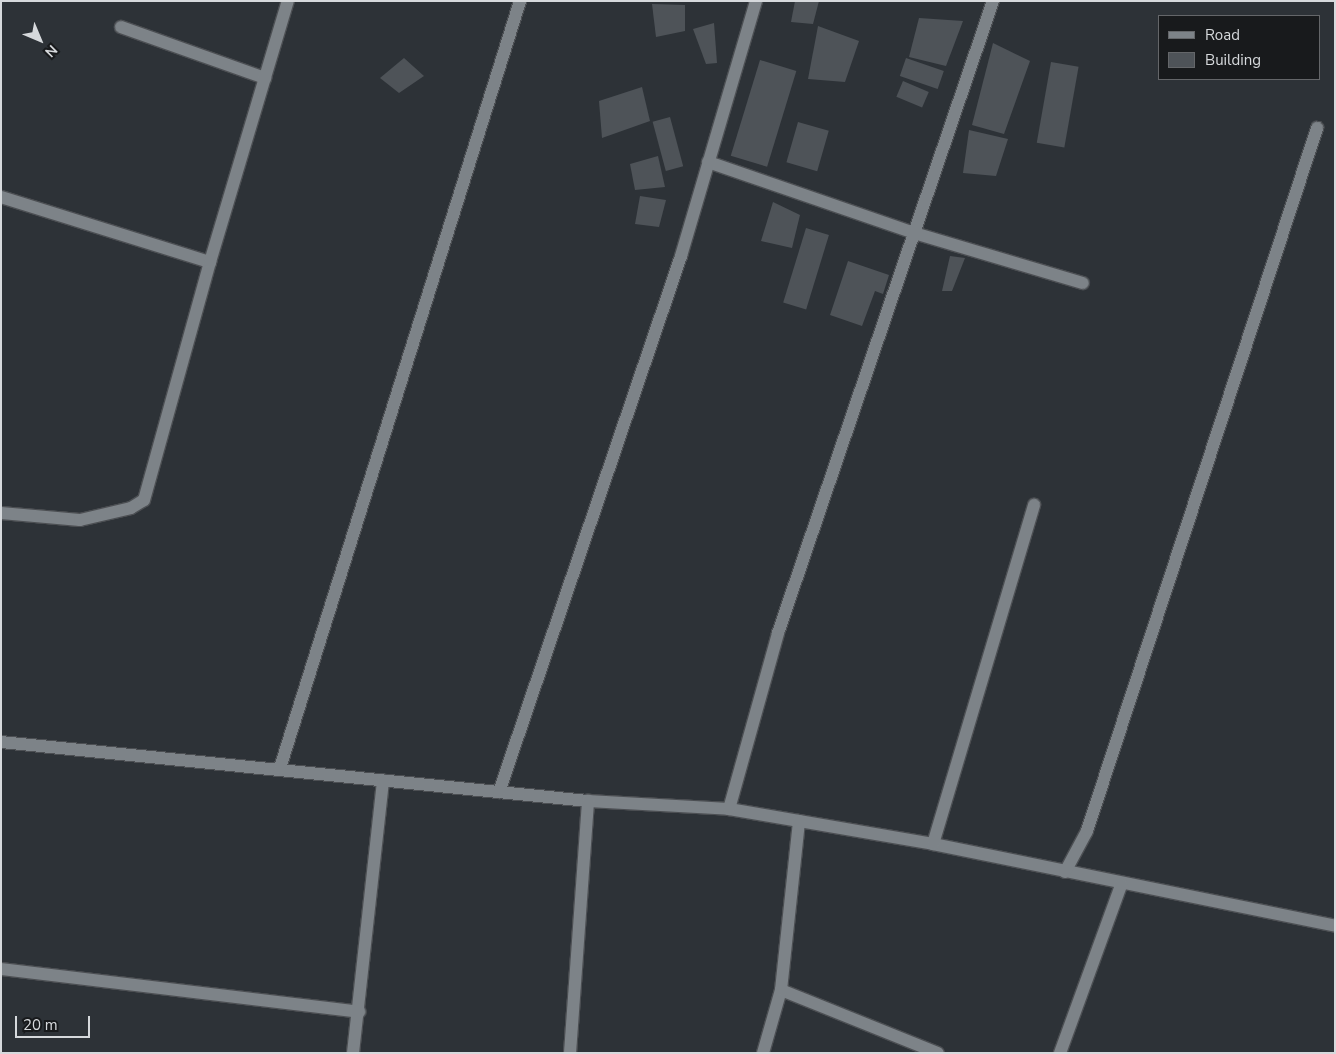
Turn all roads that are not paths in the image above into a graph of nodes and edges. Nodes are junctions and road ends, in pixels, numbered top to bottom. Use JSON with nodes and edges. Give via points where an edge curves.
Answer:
{"nodes":[{"id":1,"x":288,"y":1,"type":"edge"},
{"id":2,"x":520,"y":1,"type":"edge"},
{"id":3,"x":756,"y":1,"type":"edge"},
{"id":4,"x":994,"y":1,"type":"edge"},
{"id":5,"x":121,"y":27,"type":"dead end"},
{"id":6,"x":265,"y":78,"type":"junction"},
{"id":7,"x":1317,"y":128,"type":"dead end"},
{"id":8,"x":708,"y":162,"type":"junction"},
{"id":9,"x":1,"y":197,"type":"edge"},
{"id":10,"x":914,"y":233,"type":"junction"},
{"id":11,"x":210,"y":262,"type":"junction"},
{"id":12,"x":1083,"y":283,"type":"dead end"},
{"id":13,"x":1034,"y":505,"type":"dead end"},
{"id":14,"x":1,"y":513,"type":"edge"},
{"id":15,"x":1,"y":742,"type":"edge"},
{"id":16,"x":280,"y":768,"type":"junction"},
{"id":17,"x":383,"y":781,"type":"junction"},
{"id":18,"x":499,"y":792,"type":"junction"},
{"id":19,"x":588,"y":801,"type":"junction"},
{"id":20,"x":728,"y":809,"type":"junction"},
{"id":21,"x":799,"y":821,"type":"junction"},
{"id":22,"x":933,"y":844,"type":"junction"},
{"id":23,"x":1065,"y":872,"type":"junction"},
{"id":24,"x":1121,"y":885,"type":"junction"},
{"id":25,"x":1335,"y":926,"type":"edge"},
{"id":26,"x":1,"y":970,"type":"edge"},
{"id":27,"x":781,"y":990,"type":"junction"},
{"id":28,"x":359,"y":1012,"type":"junction"},
{"id":29,"x":353,"y":1053,"type":"edge"},
{"id":30,"x":570,"y":1053,"type":"edge"},
{"id":31,"x":763,"y":1053,"type":"edge"},
{"id":32,"x":938,"y":1053,"type":"edge"},
{"id":33,"x":1060,"y":1053,"type":"edge"}],
"edges":[{"from":1,"to":6,"type":"street"},
{"from":2,"to":16,"type":"street"},
{"from":3,"to":8,"type":"street"},
{"from":4,"to":10,"type":"street"},
{"from":5,"to":6,"type":"street"},
{"from":6,"to":11,"type":"street"},
{"from":7,"to":23,"type":"street","via":[[1087,831]]},
{"from":8,"to":10,"type":"street"},
{"from":8,"to":18,"type":"street","via":[[682,256]]},
{"from":9,"to":11,"type":"street"},
{"from":10,"to":12,"type":"street"},
{"from":10,"to":20,"type":"street","via":[[778,633]]},
{"from":11,"to":14,"type":"street","via":[[144,500],[131,508],[80,520]]},
{"from":13,"to":22,"type":"street"},
{"from":15,"to":16,"type":"street"},
{"from":16,"to":17,"type":"street"},
{"from":17,"to":18,"type":"street"},
{"from":17,"to":28,"type":"street"},
{"from":18,"to":19,"type":"street"},
{"from":19,"to":20,"type":"street"},
{"from":19,"to":30,"type":"street"},
{"from":20,"to":21,"type":"street"},
{"from":21,"to":22,"type":"street"},
{"from":21,"to":27,"type":"street"},
{"from":22,"to":23,"type":"street"},
{"from":23,"to":24,"type":"street"},
{"from":24,"to":25,"type":"street"},
{"from":24,"to":33,"type":"street"},
{"from":26,"to":28,"type":"street"},
{"from":27,"to":31,"type":"street"},
{"from":27,"to":32,"type":"street"},
{"from":28,"to":29,"type":"street"}]}
